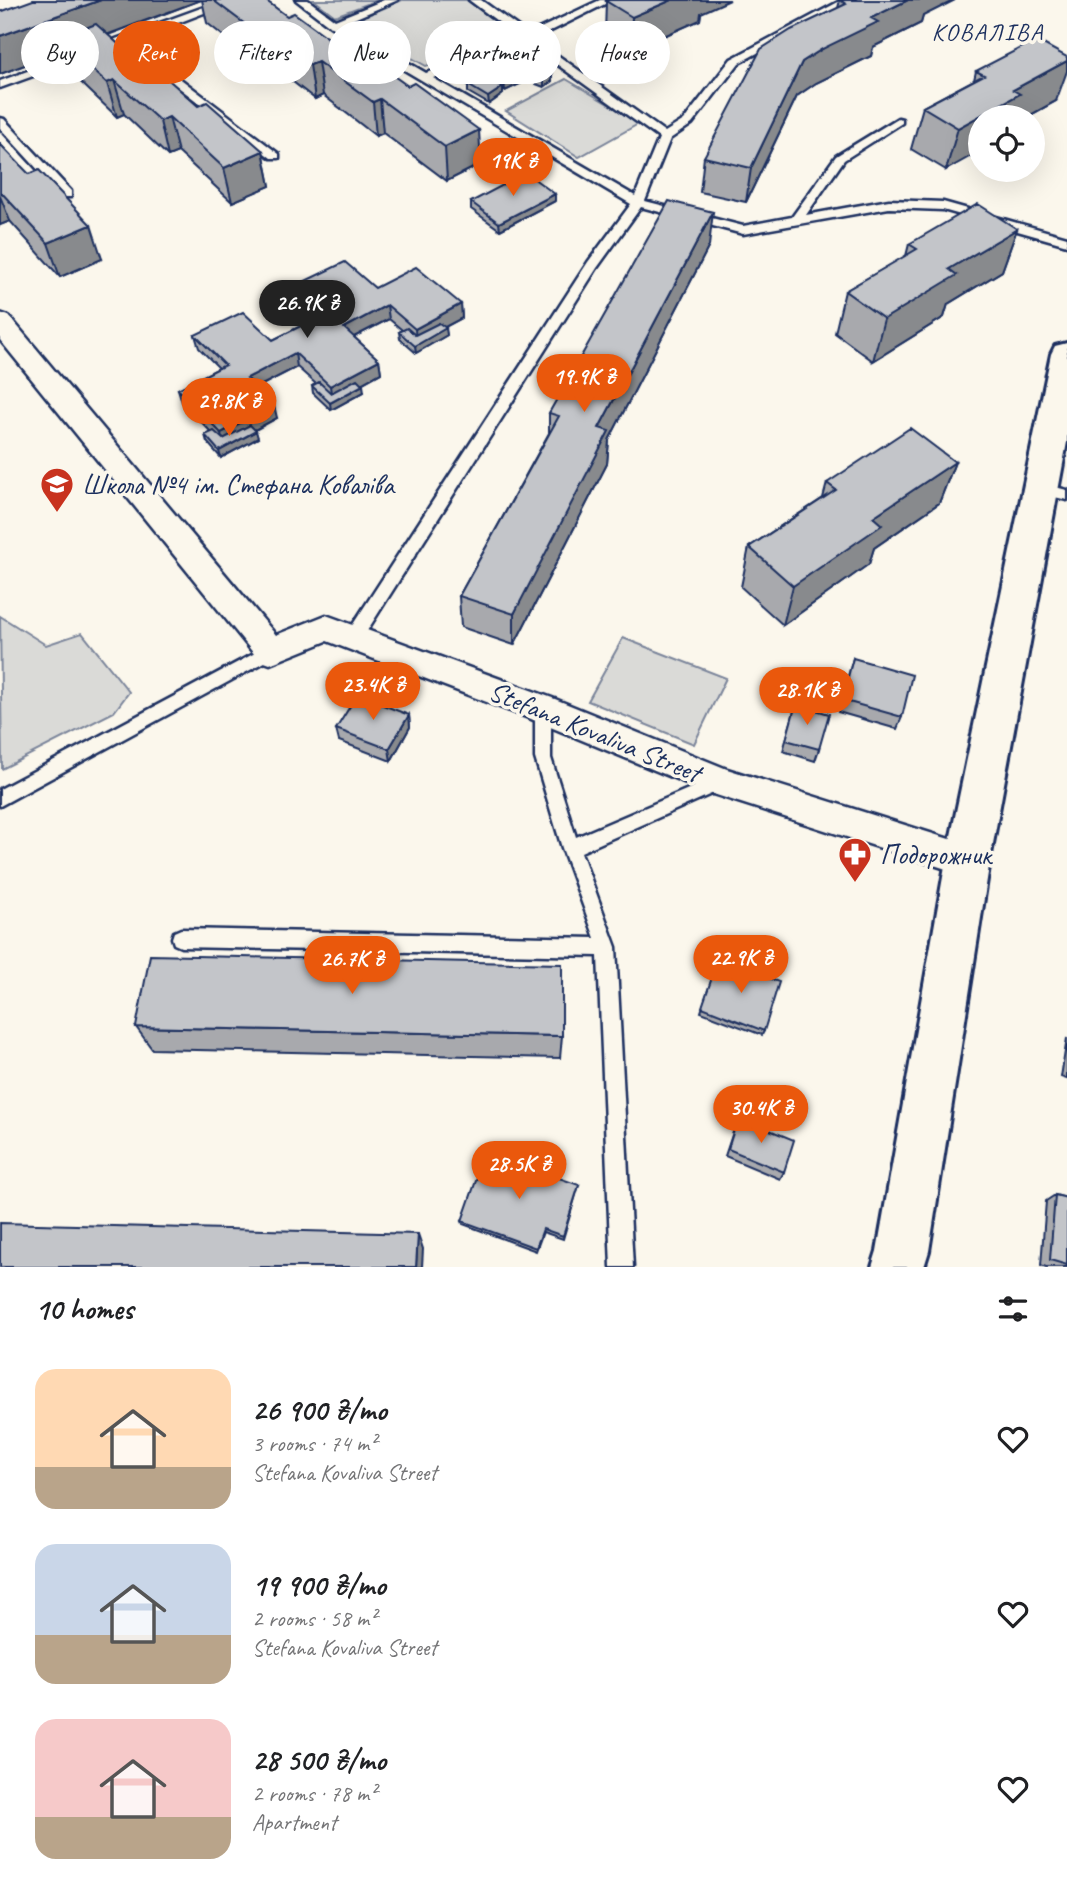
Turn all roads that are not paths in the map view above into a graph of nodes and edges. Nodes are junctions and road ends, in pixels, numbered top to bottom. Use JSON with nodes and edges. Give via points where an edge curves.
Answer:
{"nodes":[{"id":1,"x":233,"y":0,"type":"edge"},
{"id":2,"x":301,"y":0,"type":"edge"},
{"id":3,"x":393,"y":0,"type":"edge"},
{"id":4,"x":474,"y":0,"type":"edge"},
{"id":5,"x":608,"y":0,"type":"edge"},
{"id":6,"x":850,"y":0,"type":"edge"},
{"id":7,"x":177,"y":21,"type":"edge"},
{"id":8,"x":330,"y":21,"type":"edge"},
{"id":9,"x":341,"y":21,"type":"edge"},
{"id":10,"x":504,"y":21,"type":"edge"},
{"id":11,"x":561,"y":22,"type":"edge"},
{"id":12,"x":113,"y":45,"type":"edge"},
{"id":13,"x":561,"y":62,"type":"edge"},
{"id":14,"x":180,"y":84,"type":"edge"},
{"id":15,"x":438,"y":84,"type":"edge"},
{"id":16,"x":0,"y":85,"type":"edge"},
{"id":17,"x":0,"y":121,"type":"edge"},
{"id":18,"x":898,"y":121,"type":"dead end"},
{"id":19,"x":665,"y":137,"type":"junction"},
{"id":20,"x":275,"y":156,"type":"dead end"},
{"id":21,"x":67,"y":194,"type":"dead end"},
{"id":22,"x":638,"y":203,"type":"junction"},
{"id":23,"x":798,"y":218,"type":"junction"},
{"id":24,"x":1067,"y":241,"type":"edge"},
{"id":25,"x":0,"y":322,"type":"edge"},
{"id":26,"x":1067,"y":354,"type":"edge"},
{"id":27,"x":1060,"y":425,"type":"edge"},
{"id":28,"x":1053,"y":491,"type":"edge"},
{"id":29,"x":354,"y":637,"type":"junction"},
{"id":30,"x":270,"y":651,"type":"junction"},
{"id":31,"x":543,"y":709,"type":"junction"},
{"id":32,"x":722,"y":782,"type":"junction"},
{"id":33,"x":0,"y":799,"type":"edge"},
{"id":34,"x":571,"y":848,"type":"junction"},
{"id":35,"x":968,"y":860,"type":"junction"},
{"id":36,"x":181,"y":937,"type":"dead end"},
{"id":37,"x":607,"y":947,"type":"junction"},
{"id":38,"x":622,"y":1267,"type":"edge"},
{"id":39,"x":898,"y":1267,"type":"edge"}],
"edges":[{"from":1,"to":7,"type":"lane"},
{"from":2,"to":8,"type":"lane"},
{"from":3,"to":9,"type":"lane"},
{"from":4,"to":10,"type":"lane"},
{"from":5,"to":11,"type":"lane"},
{"from":6,"to":19,"type":"lane","via":[[735,61],[688,122]]},
{"from":12,"to":16,"type":"lane"},
{"from":13,"to":19,"type":"lane"},
{"from":14,"to":20,"type":"lane"},
{"from":15,"to":22,"type":"lane"},
{"from":17,"to":21,"type":"lane"},
{"from":18,"to":23,"type":"lane","via":[[840,158]]},
{"from":19,"to":22,"type":"lane"},
{"from":22,"to":23,"type":"lane","via":[[743,230]]},
{"from":22,"to":29,"type":"lane","via":[[592,265]]},
{"from":23,"to":24,"type":"lane","via":[[890,204],[943,206]]},
{"from":25,"to":30,"type":"street"},
{"from":26,"to":27,"type":"street"},
{"from":27,"to":28,"type":"street"},
{"from":28,"to":35,"type":"street"},
{"from":29,"to":30,"type":"street","name":"Stefana Kovaliva Street","via":[[326,628]]},
{"from":29,"to":31,"type":"street","name":"Stefana Kovaliva Street"},
{"from":30,"to":33,"type":"lane"},
{"from":31,"to":32,"type":"street","name":"Stefana Kovaliva Street"},
{"from":31,"to":34,"type":"lane","via":[[542,758]]},
{"from":32,"to":34,"type":"lane"},
{"from":32,"to":35,"type":"street","name":"Stefana Kovaliva Street"},
{"from":34,"to":37,"type":"lane"},
{"from":35,"to":39,"type":"street"},
{"from":36,"to":37,"type":"lane"},
{"from":37,"to":38,"type":"lane"}]}
